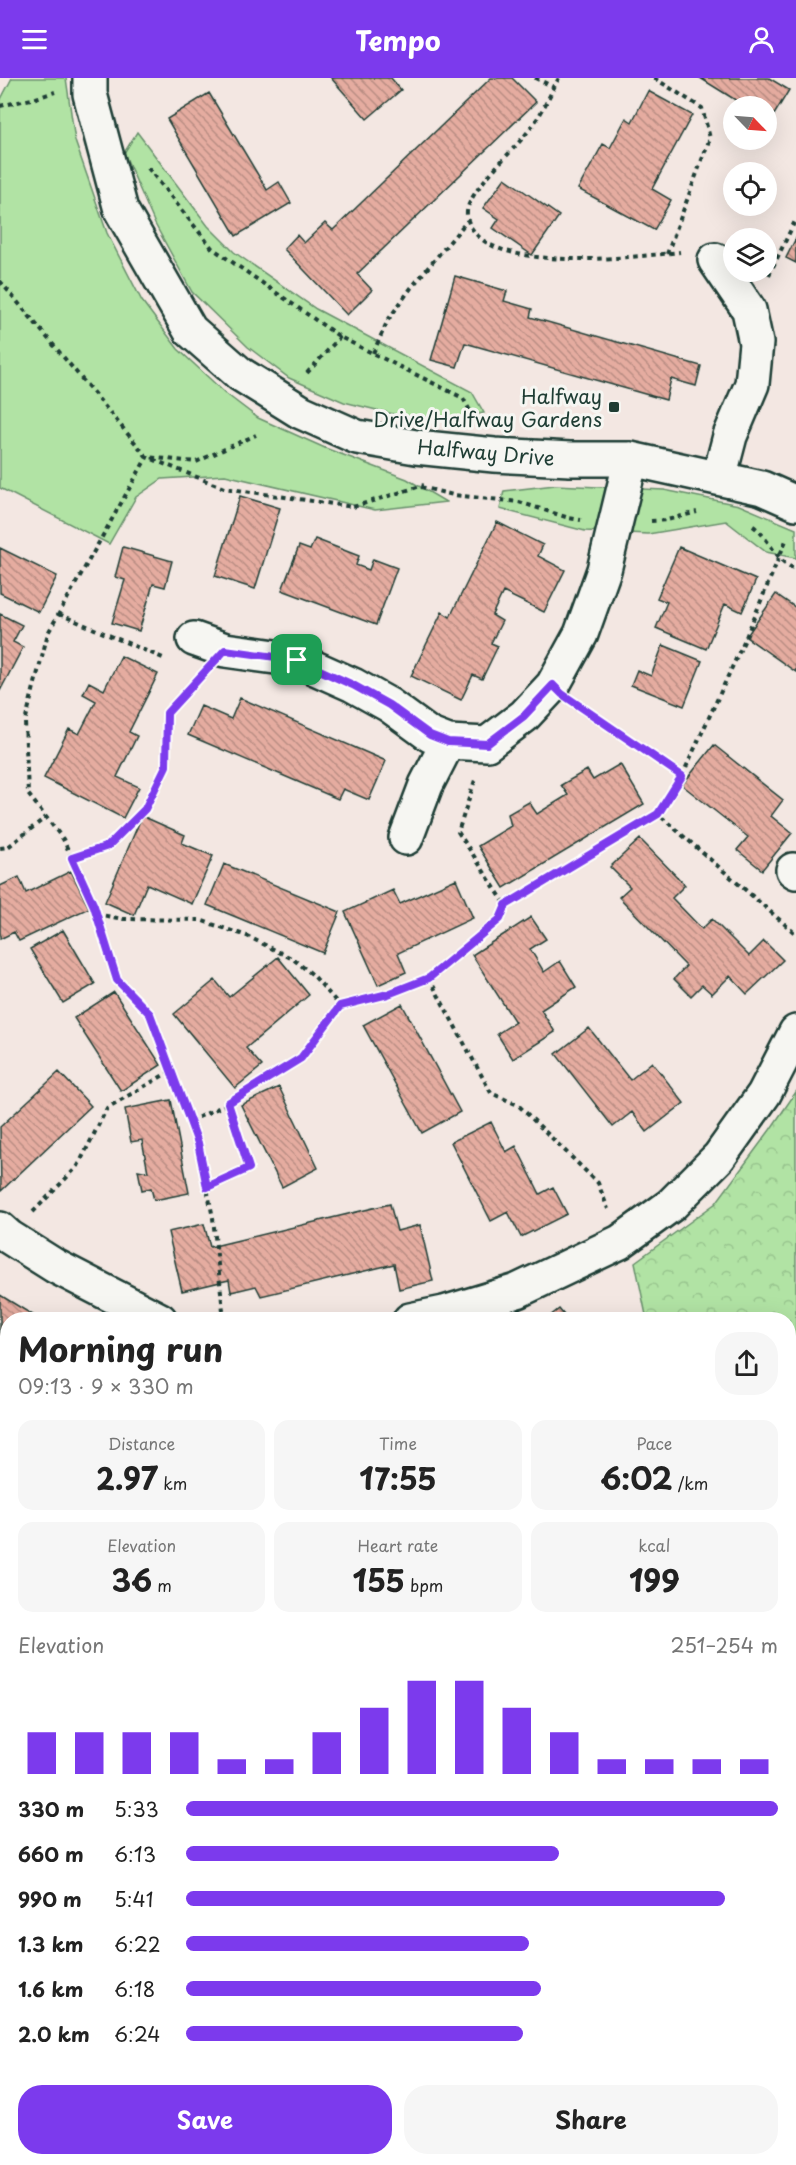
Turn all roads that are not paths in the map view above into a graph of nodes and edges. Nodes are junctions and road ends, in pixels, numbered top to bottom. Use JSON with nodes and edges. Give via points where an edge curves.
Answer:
{"nodes":[{"id":1,"x":90,"y":79,"type":"edge"},
{"id":2,"x":715,"y":260,"type":"road end"},
{"id":3,"x":631,"y":459,"type":"junction"},
{"id":4,"x":719,"y":478,"type":"junction"},
{"id":5,"x":796,"y":503,"type":"edge"},
{"id":6,"x":194,"y":639,"type":"road end"},
{"id":7,"x":448,"y":742,"type":"junction"},
{"id":8,"x":406,"y":838,"type":"dead end"},
{"id":9,"x":796,"y":1032,"type":"edge"},
{"id":10,"x":4,"y":1233,"type":"edge"},
{"id":11,"x":145,"y":1312,"type":"edge"},
{"id":12,"x":447,"y":1312,"type":"edge"}],
"edges":[{"from":1,"to":3,"type":"street","name":"Halfway Drive","via":[[90,94],[121,210],[190,330],[240,374],[301,412],[357,437],[494,455]]},
{"from":2,"to":4,"type":"street","via":[[749,310],[756,343],[752,384],[730,436]]},
{"from":3,"to":4,"type":"street","name":"Halfway Drive"},
{"from":3,"to":7,"type":"street","via":[[604,570],[581,634],[553,685],[524,716],[487,744]]},
{"from":4,"to":5,"type":"street","name":"Halfway Drive","via":[[762,488]]},
{"from":6,"to":7,"type":"street","via":[[225,650],[297,660],[353,685],[430,735]]},
{"from":7,"to":8,"type":"street"},
{"from":9,"to":12,"type":"street","via":[[764,1094],[719,1157],[671,1205],[620,1242],[517,1291]]},
{"from":10,"to":11,"type":"street","via":[[56,1266]]}]}
